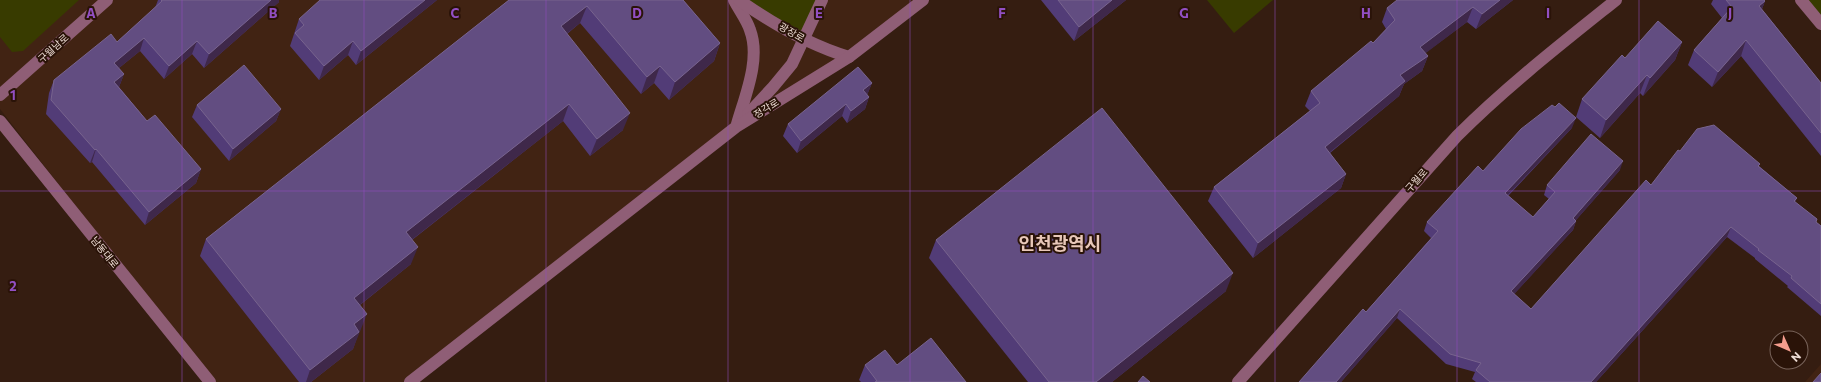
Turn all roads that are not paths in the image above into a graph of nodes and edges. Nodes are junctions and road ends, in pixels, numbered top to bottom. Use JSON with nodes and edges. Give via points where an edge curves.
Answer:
{"nodes":[{"id":1,"x":107,"y":0,"type":"edge"},
{"id":2,"x":734,"y":0,"type":"edge"},
{"id":3,"x":739,"y":0,"type":"edge"},
{"id":4,"x":822,"y":0,"type":"edge"},
{"id":5,"x":923,"y":0,"type":"edge"},
{"id":6,"x":1616,"y":0,"type":"edge"},
{"id":7,"x":1801,"y":0,"type":"edge"},
{"id":8,"x":910,"y":6,"type":"edge"},
{"id":9,"x":1821,"y":24,"type":"edge"},
{"id":10,"x":804,"y":40,"type":"junction"},
{"id":11,"x":849,"y":57,"type":"junction"},
{"id":12,"x":0,"y":95,"type":"edge"},
{"id":13,"x":0,"y":121,"type":"edge"},
{"id":14,"x":736,"y":127,"type":"junction"},
{"id":15,"x":210,"y":382,"type":"edge"},
{"id":16,"x":410,"y":382,"type":"edge"},
{"id":17,"x":1238,"y":382,"type":"edge"}],
"edges":[{"from":1,"to":12,"type":"street","name":"구월남로"},
{"from":2,"to":14,"type":"street","via":[[750,30],[754,46],[751,74]]},
{"from":3,"to":10,"type":"street","name":"광장로"},
{"from":4,"to":10,"type":"street","name":"정각로"},
{"from":5,"to":8,"type":"street","name":"정각로"},
{"from":6,"to":17,"type":"street","name":"구월로","via":[[1526,72],[1456,136]]},
{"from":7,"to":9,"type":"street"},
{"from":8,"to":11,"type":"street","name":"정각로"},
{"from":10,"to":11,"type":"street","name":"광장로","via":[[824,50]]},
{"from":10,"to":14,"type":"street","name":"정각로","via":[[792,64]]},
{"from":11,"to":14,"type":"street","name":"정각로"},
{"from":13,"to":15,"type":"street","name":"남동대로"},
{"from":14,"to":16,"type":"street"}]}
